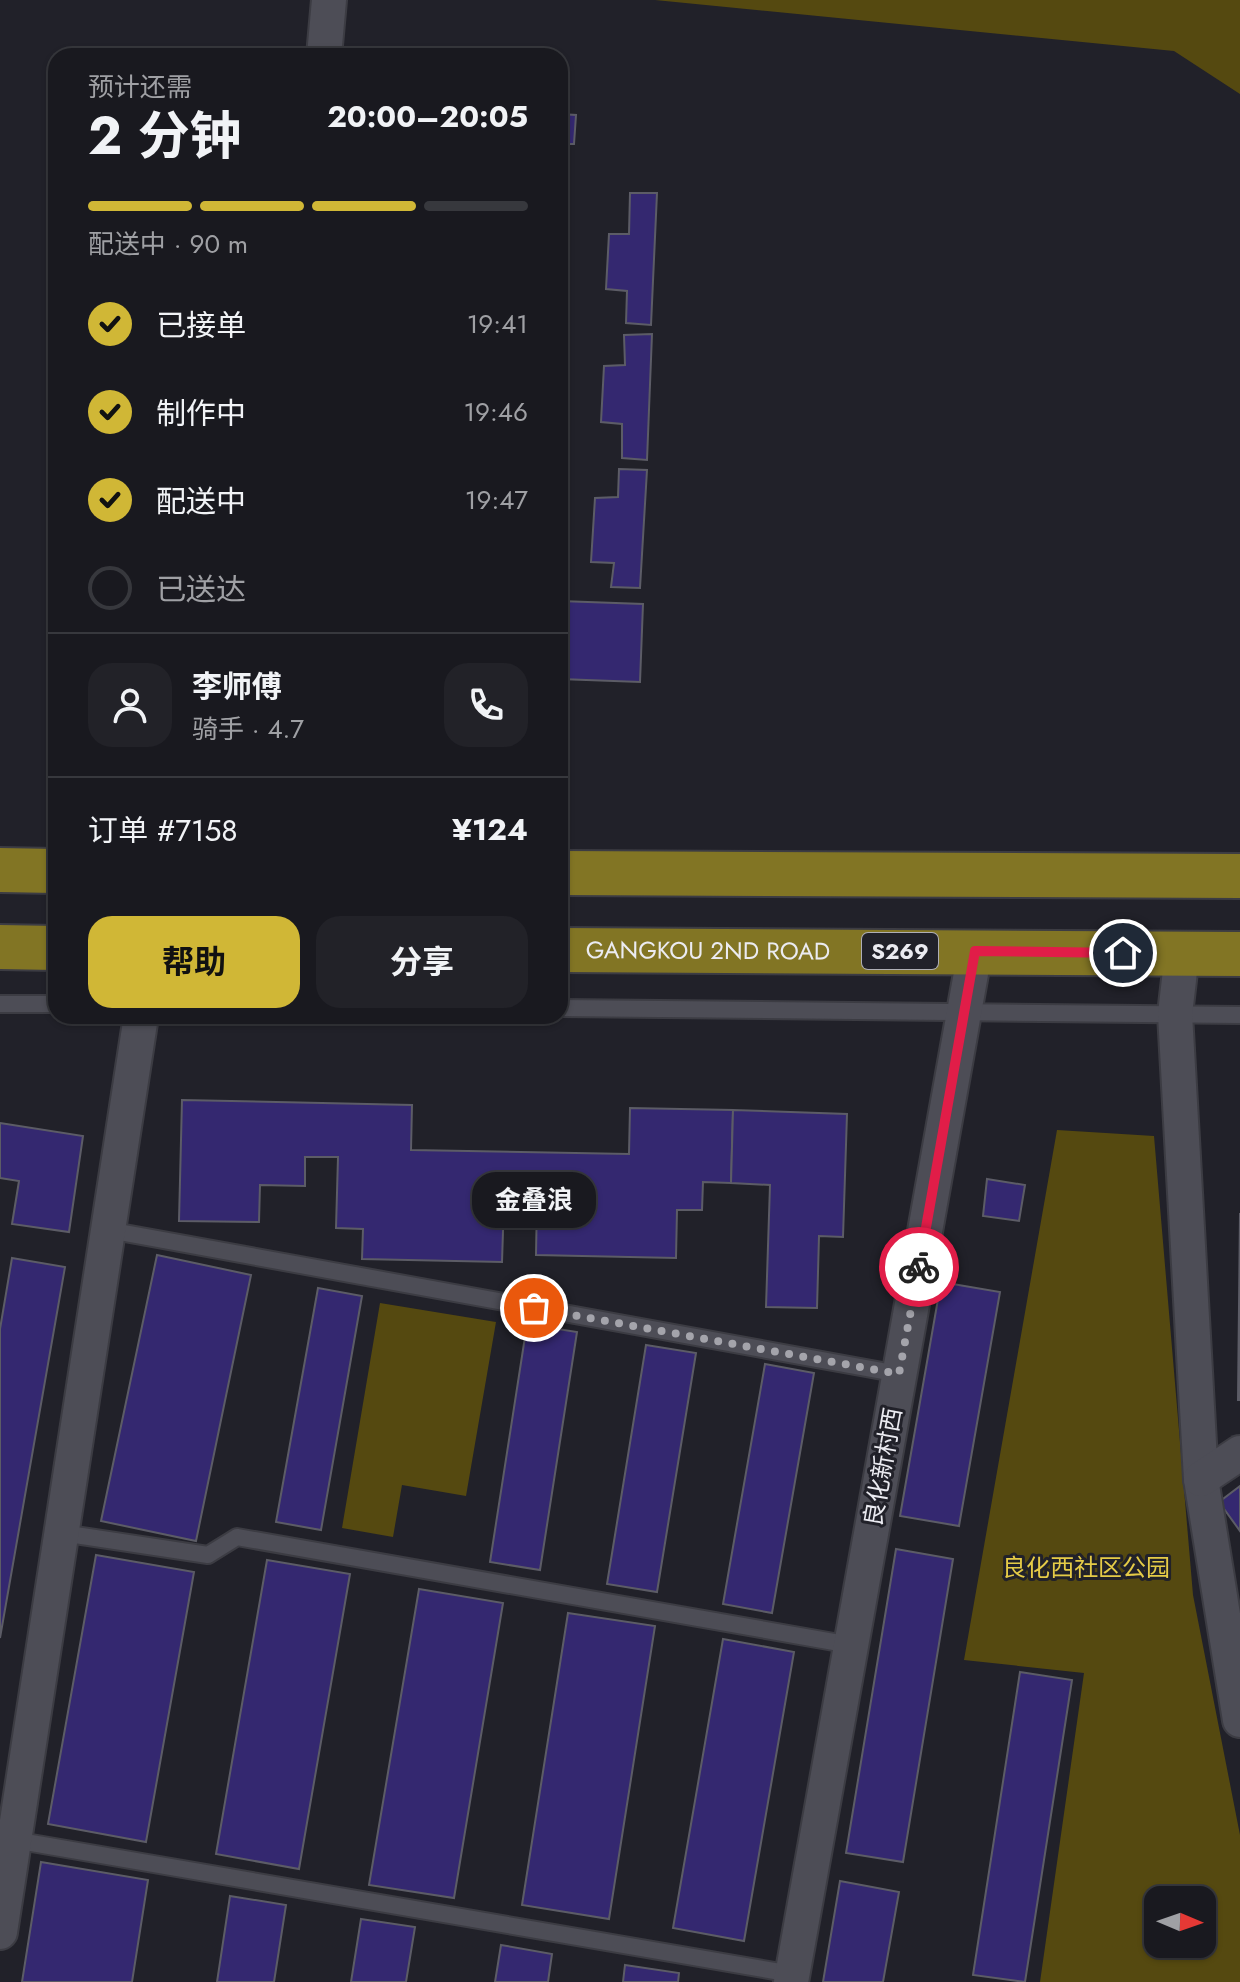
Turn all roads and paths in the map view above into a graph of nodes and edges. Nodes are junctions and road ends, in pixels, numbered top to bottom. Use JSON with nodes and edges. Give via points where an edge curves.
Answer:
{"nodes":[{"id":1,"x":329,"y":0,"type":"edge"},
{"id":2,"x":325,"y":48,"type":"edge"},
{"id":3,"x":0,"y":870,"type":"edge"},
{"id":4,"x":48,"y":871,"type":"edge"},
{"id":5,"x":568,"y":873,"type":"edge"},
{"id":6,"x":1240,"y":876,"type":"edge"},
{"id":7,"x":0,"y":947,"type":"edge"},
{"id":8,"x":48,"y":948,"type":"edge"},
{"id":9,"x":568,"y":950,"type":"edge"},
{"id":10,"x":975,"y":951,"type":"junction"},
{"id":11,"x":1182,"y":954,"type":"junction"},
{"id":12,"x":1240,"y":954,"type":"edge"},
{"id":13,"x":0,"y":1004,"type":"edge"},
{"id":14,"x":48,"y":1004,"type":"edge"},
{"id":15,"x":568,"y":1008,"type":"edge"},
{"id":16,"x":964,"y":1010,"type":"junction"},
{"id":17,"x":1175,"y":1014,"type":"junction"},
{"id":18,"x":1240,"y":1015,"type":"edge"},
{"id":19,"x":140,"y":1024,"type":"edge"},
{"id":20,"x":108,"y":1230,"type":"junction"},
{"id":21,"x":899,"y":1374,"type":"junction"},
{"id":22,"x":1240,"y":1453,"type":"edge"},
{"id":23,"x":1201,"y":1479,"type":"junction"},
{"id":24,"x":62,"y":1533,"type":"junction"},
{"id":25,"x":851,"y":1645,"type":"junction"},
{"id":26,"x":1240,"y":1720,"type":"edge"},
{"id":27,"x":14,"y":1840,"type":"junction"},
{"id":28,"x":0,"y":1932,"type":"edge"},
{"id":29,"x":792,"y":1978,"type":"edge"}],
"edges":[{"from":1,"to":2,"type":"street"},
{"from":3,"to":4,"type":"main road"},
{"from":5,"to":6,"type":"main road"},
{"from":7,"to":8,"type":"main road"},
{"from":9,"to":10,"type":"main road","name":"GANGKOU 2ND ROAD","number":"S269"},
{"from":10,"to":11,"type":"main road","name":"GANGKOU 2ND ROAD","number":"S269"},
{"from":10,"to":16,"type":"street","name":"良化新村西"},
{"from":11,"to":12,"type":"main road","name":"GANGKOU 2ND ROAD","number":"S269"},
{"from":11,"to":17,"type":"street"},
{"from":13,"to":14,"type":"lane"},
{"from":15,"to":16,"type":"lane"},
{"from":16,"to":17,"type":"lane"},
{"from":16,"to":21,"type":"street","name":"良化新村西"},
{"from":17,"to":18,"type":"lane"},
{"from":17,"to":23,"type":"street"},
{"from":19,"to":20,"type":"street"},
{"from":20,"to":21,"type":"lane"},
{"from":20,"to":24,"type":"street"},
{"from":21,"to":25,"type":"street","name":"良化新村西"},
{"from":22,"to":23,"type":"street"},
{"from":23,"to":26,"type":"street"},
{"from":24,"to":25,"type":"lane","via":[[208,1555],[237,1537]]},
{"from":24,"to":27,"type":"street"},
{"from":25,"to":29,"type":"street","name":"良化新村西"},
{"from":27,"to":28,"type":"street"},
{"from":27,"to":29,"type":"lane"}]}
